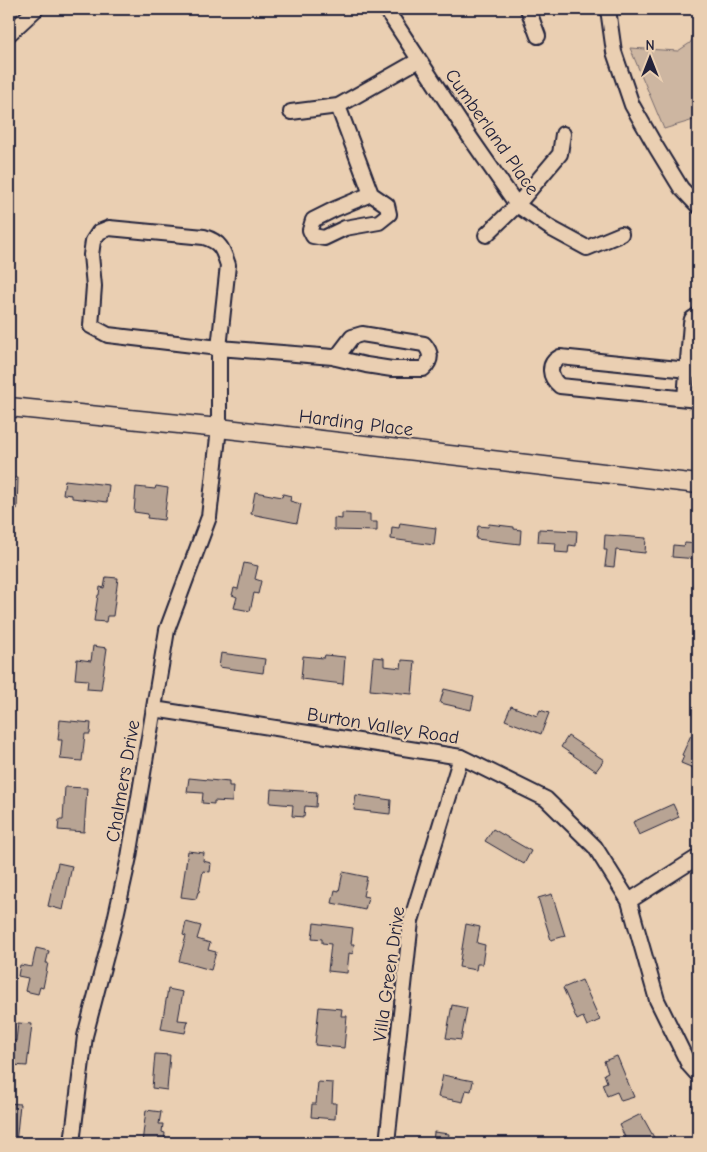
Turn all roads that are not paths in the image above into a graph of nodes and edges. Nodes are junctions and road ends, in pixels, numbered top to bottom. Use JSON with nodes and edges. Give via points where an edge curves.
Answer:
{"nodes":[{"id":1,"x":36,"y":9,"type":"edge"},
{"id":2,"x":386,"y":9,"type":"edge"},
{"id":3,"x":528,"y":9,"type":"edge"},
{"id":4,"x":608,"y":9,"type":"edge"},
{"id":5,"x":9,"y":34,"type":"edge"},
{"id":6,"x":538,"y":36,"type":"dead end"},
{"id":7,"x":419,"y":60,"type":"junction"},
{"id":8,"x":338,"y":106,"type":"junction"},
{"id":9,"x":291,"y":112,"type":"dead end"},
{"id":10,"x":563,"y":134,"type":"dead end"},
{"id":11,"x":371,"y":194,"type":"junction"},
{"id":12,"x":517,"y":205,"type":"junction"},
{"id":13,"x":698,"y":206,"type":"edge"},
{"id":14,"x":621,"y":234,"type":"dead end"},
{"id":15,"x":486,"y":235,"type":"dead end"},
{"id":16,"x":698,"y":315,"type":"edge"},
{"id":17,"x":219,"y":348,"type":"junction"},
{"id":18,"x":336,"y":358,"type":"junction"},
{"id":19,"x":693,"y":370,"type":"edge"},
{"id":20,"x":692,"y":399,"type":"edge"},
{"id":21,"x":9,"y":407,"type":"edge"},
{"id":22,"x":219,"y":428,"type":"junction"},
{"id":23,"x":698,"y":484,"type":"edge"},
{"id":24,"x":154,"y":709,"type":"junction"},
{"id":25,"x":461,"y":756,"type":"junction"},
{"id":26,"x":698,"y":857,"type":"edge"},
{"id":27,"x":629,"y":901,"type":"junction"},
{"id":28,"x":698,"y":1075,"type":"edge"},
{"id":29,"x":72,"y":1143,"type":"edge"},
{"id":30,"x":387,"y":1143,"type":"edge"}],
"edges":[{"from":1,"to":5,"type":"street"},
{"from":2,"to":7,"type":"street","name":"Cumberland Place"},
{"from":3,"to":6,"type":"street"},
{"from":4,"to":13,"type":"street","via":[[614,52],[632,105],[681,188]]},
{"from":7,"to":8,"type":"street"},
{"from":7,"to":12,"type":"street","name":"Cumberland Place"},
{"from":8,"to":9,"type":"street"},
{"from":8,"to":11,"type":"street"},
{"from":10,"to":12,"type":"street","via":[[560,154]]},
{"from":11,"to":11,"type":"street","via":[[313,220],[310,230],[313,236],[324,238],[345,228],[382,221],[390,214],[387,205]]},
{"from":12,"to":14,"type":"street","name":"Cumberland Place","via":[[587,248]]},
{"from":12,"to":15,"type":"street"},
{"from":16,"to":19,"type":"street","via":[[691,323]]},
{"from":17,"to":17,"type":"street","via":[[228,265],[215,240],[109,228],[99,232],[91,255],[94,286],[91,326],[108,335]]},
{"from":17,"to":18,"type":"street"},
{"from":17,"to":22,"type":"street","name":"Chalmers Drive"},
{"from":18,"to":18,"type":"street","via":[[366,365],[423,369],[428,365],[430,356],[424,344],[362,334],[352,337]]},
{"from":19,"to":20,"type":"street"},
{"from":19,"to":20,"type":"street","via":[[560,357],[552,364],[551,373],[560,386]]},
{"from":21,"to":22,"type":"main road","name":"Harding Place"},
{"from":22,"to":23,"type":"main road","name":"Harding Place"},
{"from":22,"to":24,"type":"street","name":"Chalmers Drive","via":[[209,517],[167,630]]},
{"from":24,"to":25,"type":"street","name":"Burton Valley Road"},
{"from":24,"to":29,"type":"street","name":"Chalmers Drive","via":[[129,857],[85,1036]]},
{"from":25,"to":27,"type":"street","name":"Burton Valley Road","via":[[546,799],[595,847]]},
{"from":25,"to":30,"type":"street","name":"Villa Green Drive","via":[[411,921]]},
{"from":26,"to":27,"type":"street"},
{"from":27,"to":28,"type":"street","name":"Burton Valley Road","via":[[658,1000],[689,1065]]}]}
